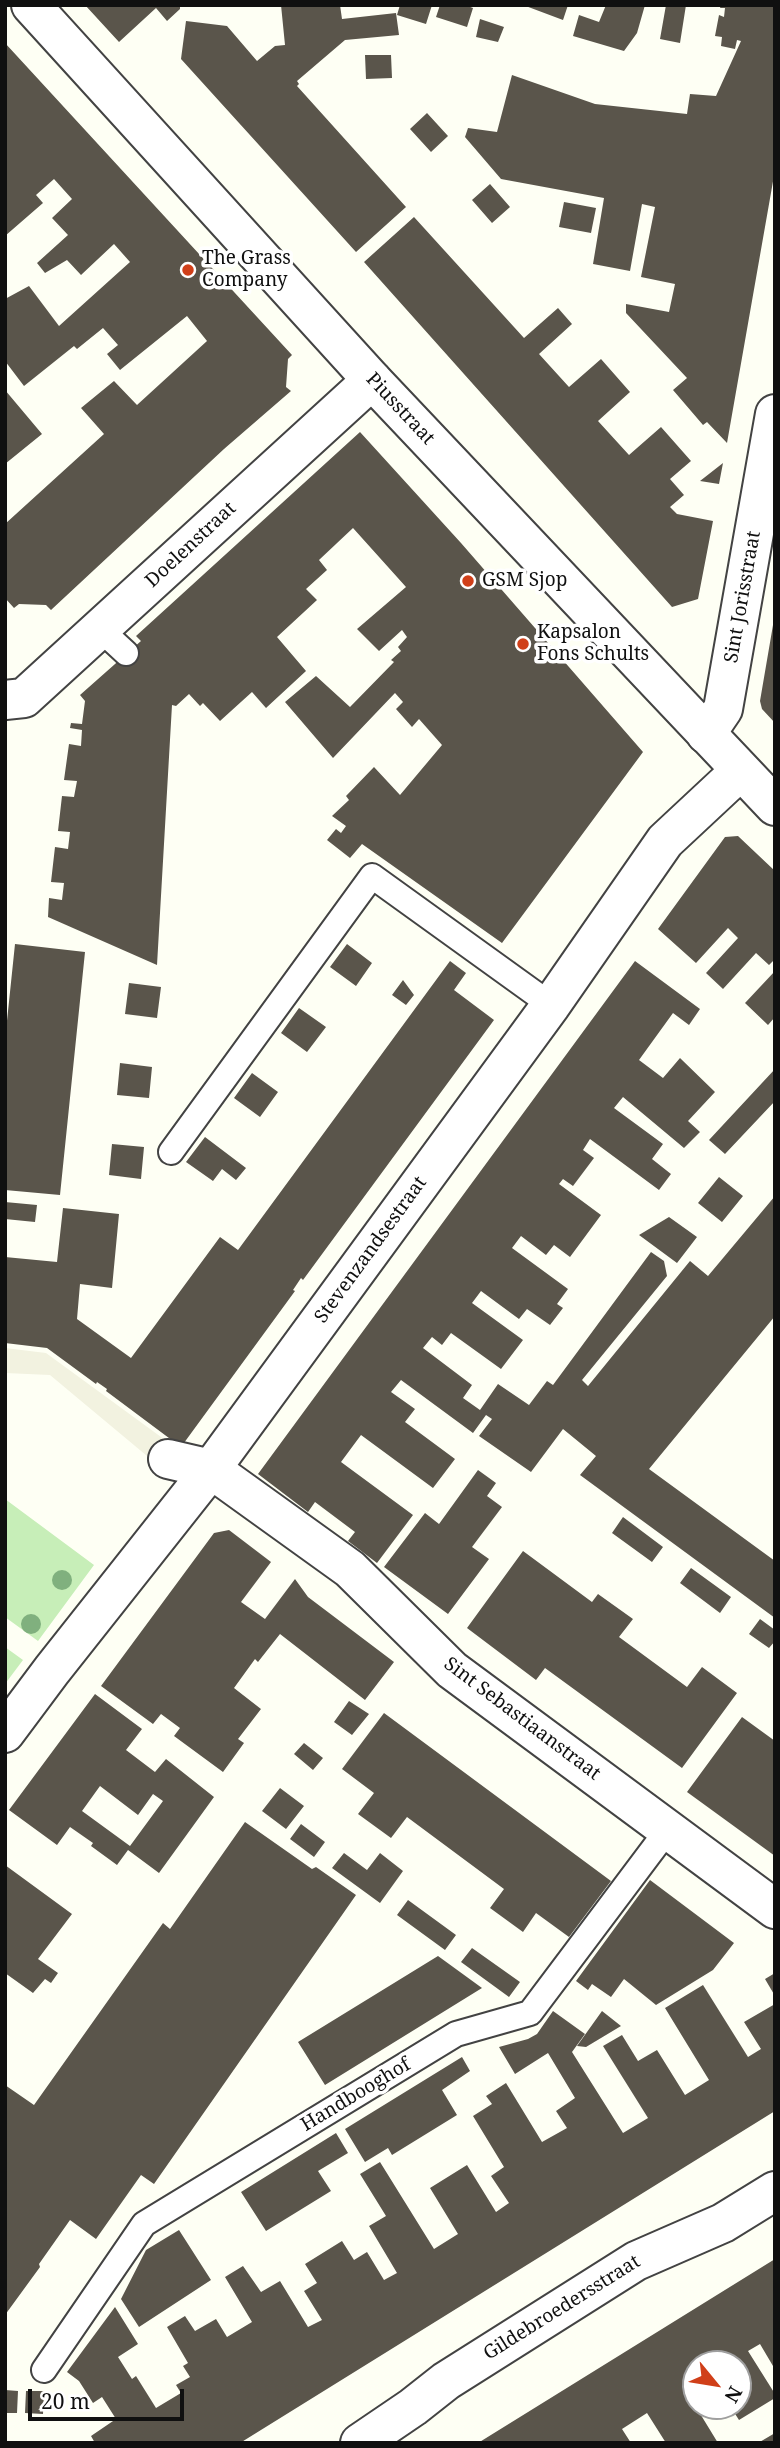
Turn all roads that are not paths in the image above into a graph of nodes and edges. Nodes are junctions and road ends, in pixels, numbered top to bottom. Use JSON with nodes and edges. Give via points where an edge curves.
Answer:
{"nodes":[{"id":1,"x":31,"y":5,"type":"edge"},
{"id":2,"x":372,"y":380,"type":"junction"},
{"id":3,"x":775,"y":414,"type":"edge"},
{"id":4,"x":5,"y":700,"type":"edge"},
{"id":5,"x":706,"y":734,"type":"junction"},
{"id":6,"x":740,"y":771,"type":"junction"},
{"id":7,"x":775,"y":806,"type":"edge"},
{"id":8,"x":551,"y":1005,"type":"junction"},
{"id":9,"x":171,"y":1152,"type":"dead end"},
{"id":10,"x":168,"y":1459,"type":"dead end"},
{"id":11,"x":211,"y":1469,"type":"junction"},
{"id":12,"x":5,"y":1733,"type":"edge"},
{"id":13,"x":669,"y":1828,"type":"junction"},
{"id":14,"x":775,"y":1909,"type":"edge"},
{"id":15,"x":775,"y":2191,"type":"edge"},
{"id":16,"x":44,"y":2370,"type":"dead end"},
{"id":17,"x":360,"y":2443,"type":"edge"}],
"edges":[{"from":1,"to":2,"type":"street","name":"Piusstraat"},
{"from":2,"to":4,"type":"street","name":"Doelenstraat","via":[[113,641],[24,698]]},
{"from":2,"to":5,"type":"street","name":"Piusstraat"},
{"from":3,"to":5,"type":"street","name":"Sint Jorisstraat","via":[[723,709]]},
{"from":5,"to":6,"type":"street","name":"Piusstraat"},
{"from":6,"to":7,"type":"street","name":"Piusstraat"},
{"from":6,"to":8,"type":"street","name":"Stevenzandsestraat","via":[[665,841]]},
{"from":8,"to":9,"type":"lane","via":[[372,876]]},
{"from":8,"to":11,"type":"street","name":"Stevenzandsestraat"},
{"from":10,"to":11,"type":"street"},
{"from":11,"to":12,"type":"street","name":"Stevenzandsestraat"},
{"from":11,"to":13,"type":"street","name":"Sint Sebastiaanstraat","via":[[350,1569],[452,1670]]},
{"from":13,"to":14,"type":"street","name":"Sint Sebastiaanstraat"},
{"from":13,"to":16,"type":"lane","name":"Handbooghof","via":[[530,2014],[456,2034],[144,2224]]},
{"from":15,"to":17,"type":"street","name":"Gildebroedersstraat","via":[[723,2223],[636,2261],[446,2381]]}]}
